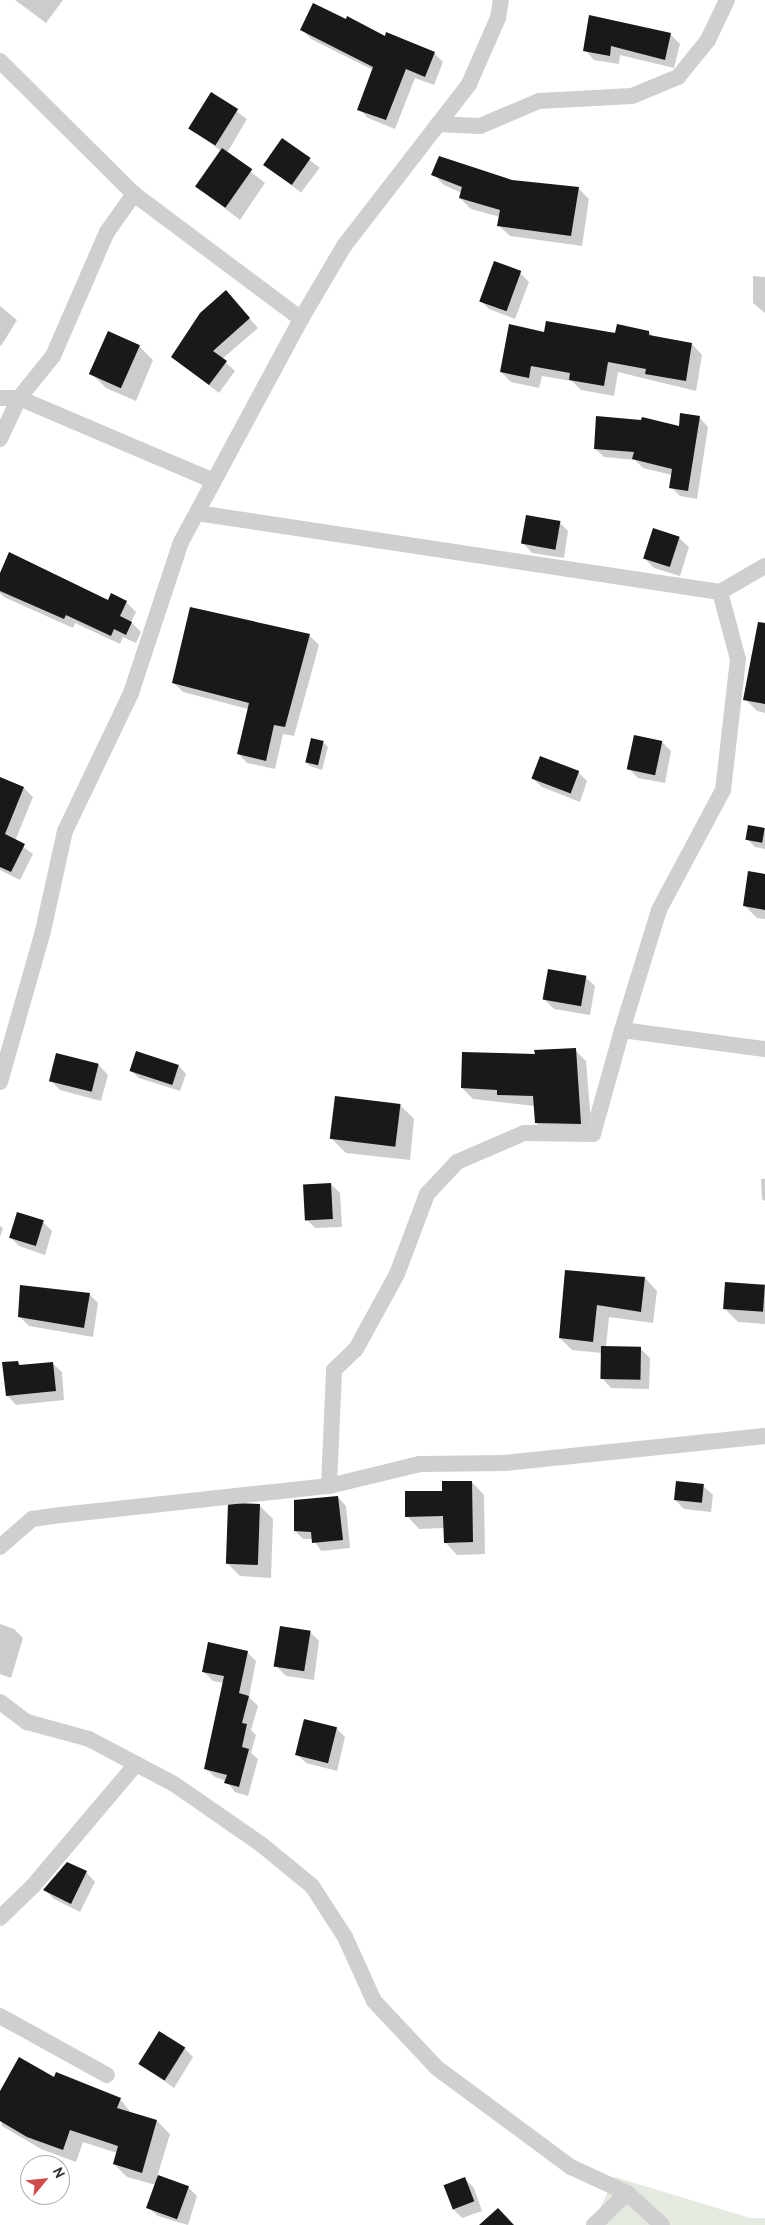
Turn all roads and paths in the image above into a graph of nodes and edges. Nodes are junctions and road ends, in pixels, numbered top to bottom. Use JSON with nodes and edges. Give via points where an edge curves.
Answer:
{"nodes":[{"id":1,"x":501,"y":0,"type":"edge"},
{"id":2,"x":727,"y":0,"type":"edge"},
{"id":3,"x":0,"y":61,"type":"edge"},
{"id":4,"x":438,"y":124,"type":"junction"},
{"id":5,"x":134,"y":194,"type":"junction"},
{"id":6,"x":301,"y":319,"type":"junction"},
{"id":7,"x":0,"y":398,"type":"edge"},
{"id":8,"x":18,"y":398,"type":"junction"},
{"id":9,"x":0,"y":439,"type":"edge"},
{"id":10,"x":214,"y":481,"type":"junction"},
{"id":11,"x":197,"y":513,"type":"junction"},
{"id":12,"x":765,"y":566,"type":"edge"},
{"id":13,"x":720,"y":592,"type":"junction"},
{"id":14,"x":622,"y":1030,"type":"junction"},
{"id":15,"x":765,"y":1049,"type":"edge"},
{"id":16,"x":0,"y":1082,"type":"edge"},
{"id":17,"x":765,"y":1436,"type":"edge"},
{"id":18,"x":329,"y":1486,"type":"junction"},
{"id":19,"x":0,"y":1547,"type":"edge"},
{"id":20,"x":0,"y":1702,"type":"edge"},
{"id":21,"x":136,"y":1764,"type":"junction"},
{"id":22,"x":0,"y":1918,"type":"edge"},
{"id":23,"x":0,"y":2016,"type":"edge"},
{"id":24,"x":107,"y":2075,"type":"dead end"},
{"id":25,"x":627,"y":2193,"type":"junction"},
{"id":26,"x":594,"y":2225,"type":"edge"},
{"id":27,"x":662,"y":2225,"type":"edge"}],
"edges":[{"from":1,"to":4,"type":"street","via":[[498,18],[469,84]]},
{"from":2,"to":4,"type":"street","via":[[708,40],[678,77],[632,96],[539,101],[480,126]]},
{"from":3,"to":5,"type":"street"},
{"from":4,"to":6,"type":"street","via":[[344,246]]},
{"from":5,"to":6,"type":"street"},
{"from":5,"to":8,"type":"street","via":[[107,232],[53,356]]},
{"from":6,"to":10,"type":"street"},
{"from":7,"to":8,"type":"street"},
{"from":8,"to":9,"type":"street"},
{"from":8,"to":10,"type":"street"},
{"from":10,"to":11,"type":"street"},
{"from":11,"to":13,"type":"street"},
{"from":11,"to":16,"type":"street","via":[[181,542],[131,693],[65,831],[44,931]]},
{"from":12,"to":13,"type":"street"},
{"from":13,"to":14,"type":"street","via":[[738,659],[723,790],[659,910]]},
{"from":14,"to":15,"type":"street"},
{"from":14,"to":18,"type":"street","via":[[593,1134],[524,1133],[457,1162],[427,1194],[397,1274],[356,1349],[334,1370]]},
{"from":17,"to":18,"type":"street","via":[[504,1463],[420,1464]]},
{"from":18,"to":19,"type":"street","via":[[32,1519]]},
{"from":20,"to":21,"type":"street","via":[[26,1722],[90,1739]]},
{"from":21,"to":22,"type":"street","via":[[33,1886]]},
{"from":21,"to":25,"type":"street","via":[[174,1784],[262,1845],[312,1886],[345,1937],[374,2001],[399,2032],[437,2068],[571,2167]]},
{"from":23,"to":24,"type":"street"},
{"from":25,"to":26,"type":"street"},
{"from":25,"to":27,"type":"street"}]}
